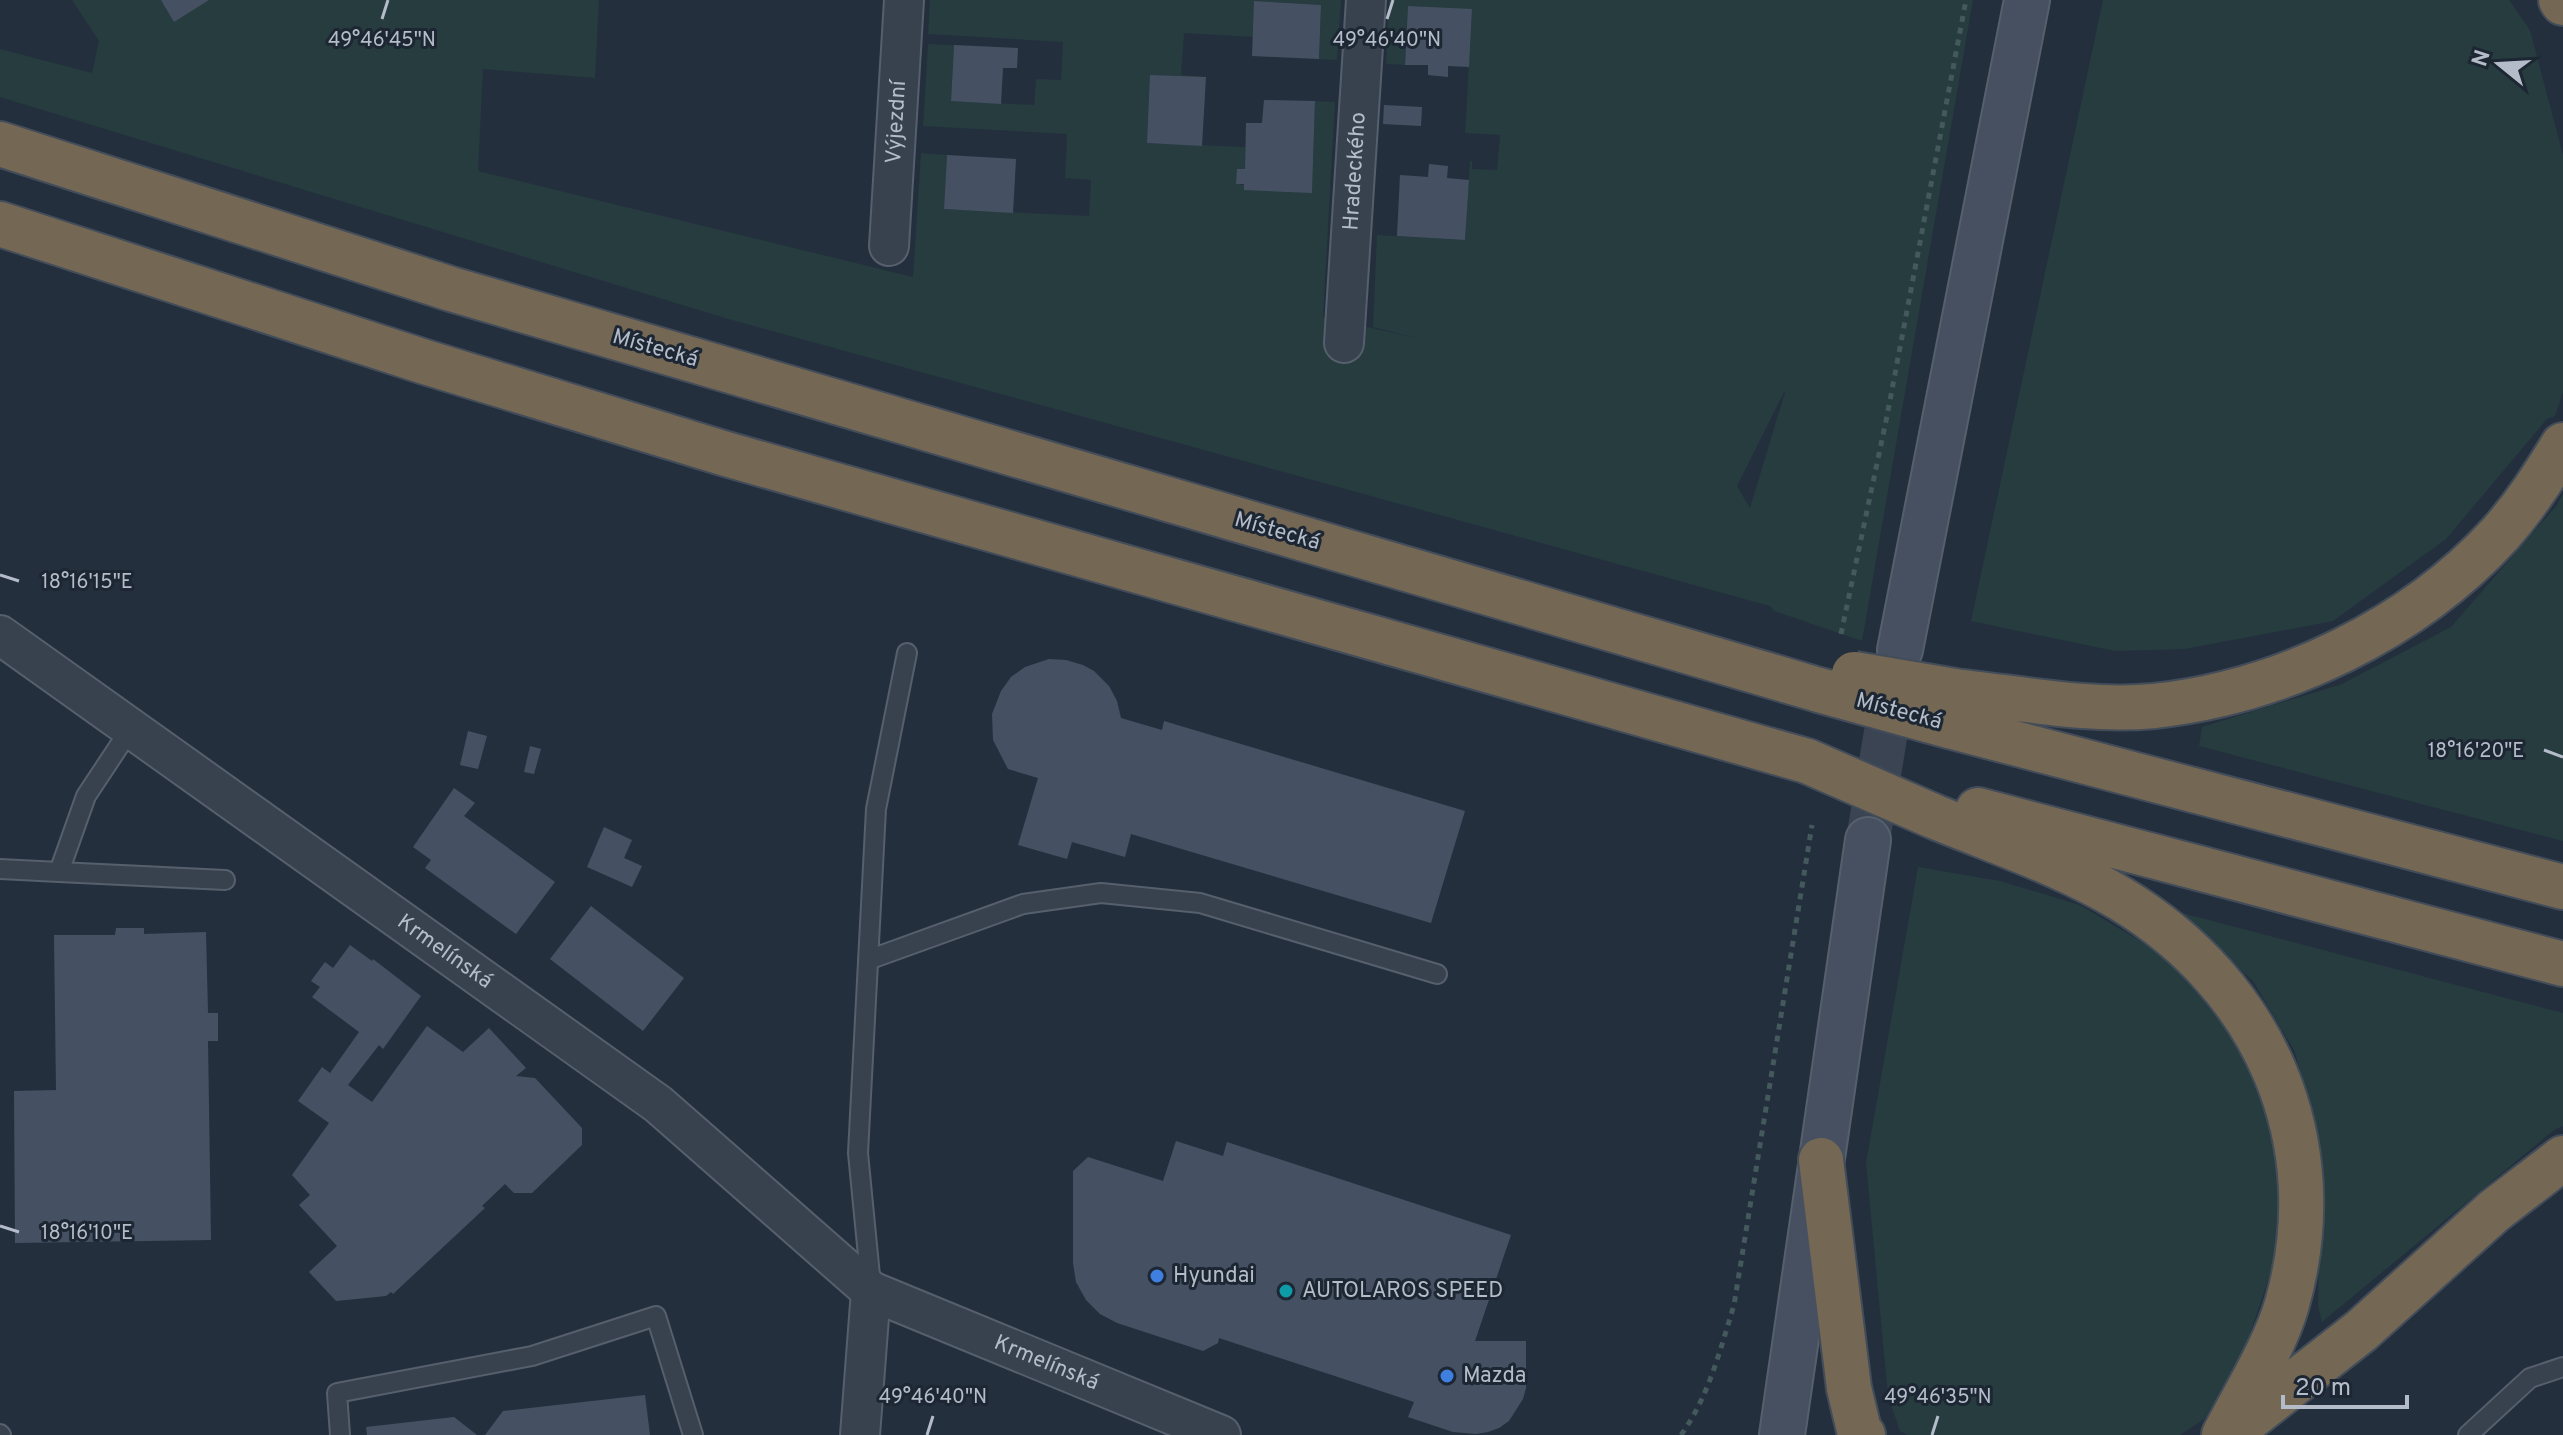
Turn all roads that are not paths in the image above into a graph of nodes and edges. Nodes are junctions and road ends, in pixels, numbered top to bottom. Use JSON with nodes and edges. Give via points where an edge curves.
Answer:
{"nodes":[{"id":1,"x":904,"y":0,"type":"edge"},
{"id":2,"x":1366,"y":0,"type":"edge"},
{"id":3,"x":2027,"y":0,"type":"edge"},
{"id":4,"x":0,"y":144,"type":"edge"},
{"id":5,"x":0,"y":224,"type":"edge"},
{"id":6,"x":889,"y":246,"type":"dead end"},
{"id":7,"x":1344,"y":343,"type":"dead end"},
{"id":8,"x":2563,"y":445,"type":"edge"},
{"id":9,"x":0,"y":635,"type":"edge"},
{"id":10,"x":1900,"y":650,"type":"tunnel mouth"},
{"id":11,"x":907,"y":653,"type":"dead end"},
{"id":12,"x":1952,"y":708,"type":"junction"},
{"id":13,"x":131,"y":728,"type":"junction"},
{"id":14,"x":1934,"y":807,"type":"junction"},
{"id":15,"x":1868,"y":840,"type":"tunnel mouth"},
{"id":16,"x":0,"y":869,"type":"edge"},
{"id":17,"x":59,"y":872,"type":"junction"},
{"id":18,"x":225,"y":880,"type":"dead end"},
{"id":19,"x":2563,"y":887,"type":"edge"},
{"id":20,"x":868,"y":960,"type":"junction"},
{"id":21,"x":2563,"y":964,"type":"edge"},
{"id":22,"x":1437,"y":974,"type":"dead end"},
{"id":23,"x":2563,"y":1158,"type":"edge"},
{"id":24,"x":1821,"y":1160,"type":"junction"},
{"id":25,"x":871,"y":1291,"type":"junction"},
{"id":26,"x":2563,"y":1367,"type":"edge"},
{"id":27,"x":340,"y":1435,"type":"edge"},
{"id":28,"x":693,"y":1435,"type":"edge"},
{"id":29,"x":860,"y":1435,"type":"edge"},
{"id":30,"x":1221,"y":1435,"type":"edge"},
{"id":31,"x":1782,"y":1435,"type":"edge"},
{"id":32,"x":1863,"y":1435,"type":"edge"},
{"id":33,"x":2226,"y":1435,"type":"edge"},
{"id":34,"x":2468,"y":1435,"type":"edge"}],
"edges":[{"from":1,"to":6,"type":"street","name":"Výjezdní"},
{"from":2,"to":7,"type":"street","name":"Hradeckého"},
{"from":3,"to":10,"type":"main road"},
{"from":4,"to":12,"type":"highway","name":"Místecká","bridge":true,"via":[[451,289],[1655,643],[1828,664]]},
{"from":5,"to":14,"type":"highway","bridge":true,"via":[[726,454],[1807,761]]},
{"from":8,"to":12,"type":"highway","via":[[2500,534],[2458,574],[2413,609],[2315,663],[2206,698],[2152,706]]},
{"from":9,"to":13,"type":"street","name":"Krmelínská"},
{"from":11,"to":20,"type":"lane","via":[[876,809]]},
{"from":12,"to":19,"type":"highway","name":"Místecká"},
{"from":13,"to":17,"type":"lane","via":[[86,796]]},
{"from":13,"to":25,"type":"street","name":"Krmelínská","via":[[658,1104]]},
{"from":14,"to":21,"type":"highway"},
{"from":14,"to":33,"type":"highway","via":[[2121,899],[2169,932],[2246,1015],[2273,1062],[2300,1157],[2298,1259],[2286,1308]]},
{"from":15,"to":24,"type":"main road"},
{"from":16,"to":17,"type":"lane"},
{"from":17,"to":18,"type":"lane"},
{"from":20,"to":22,"type":"lane","via":[[1023,904],[1101,893],[1200,903]]},
{"from":20,"to":25,"type":"lane","via":[[858,1153]]},
{"from":23,"to":33,"type":"highway","via":[[2494,1211],[2361,1331]]},
{"from":24,"to":31,"type":"main road"},
{"from":24,"to":32,"type":"highway","via":[[1849,1388]]},
{"from":25,"to":29,"type":"street"},
{"from":25,"to":30,"type":"street","name":"Krmelínská"},
{"from":26,"to":34,"type":"lane","via":[[2530,1378]]},
{"from":27,"to":28,"type":"lane","via":[[337,1393],[532,1356],[656,1316]]}]}
